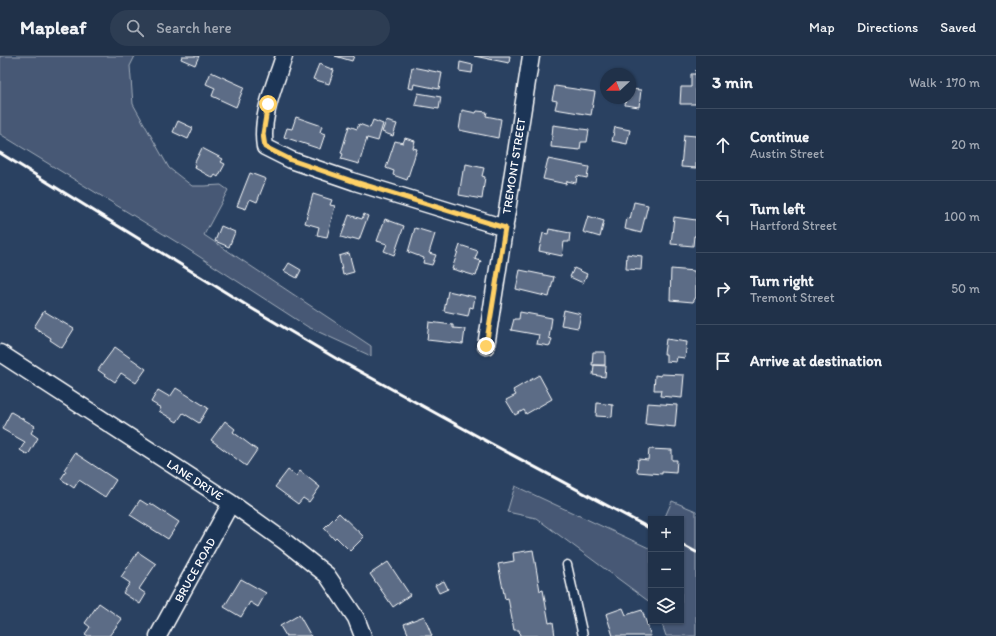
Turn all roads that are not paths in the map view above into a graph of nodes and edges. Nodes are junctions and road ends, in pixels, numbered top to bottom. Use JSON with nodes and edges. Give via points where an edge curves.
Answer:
{"nodes":[{"id":1,"x":284,"y":56,"type":"edge"},
{"id":2,"x":531,"y":56,"type":"edge"},
{"id":3,"x":505,"y":228,"type":"junction"},
{"id":4,"x":486,"y":346,"type":"dead end"},
{"id":5,"x":0,"y":353,"type":"edge"},
{"id":6,"x":231,"y":504,"type":"junction"},
{"id":7,"x":567,"y":565,"type":"dead end"},
{"id":8,"x":158,"y":636,"type":"edge"},
{"id":9,"x":363,"y":636,"type":"edge"},
{"id":10,"x":583,"y":636,"type":"edge"}],
"edges":[{"from":1,"to":3,"type":"street","via":[[268,104],[263,134],[265,147],[291,160],[355,182]]},
{"from":2,"to":3,"type":"street","name":"TREMONT STREET"},
{"from":3,"to":4,"type":"street","name":"TREMONT STREET"},
{"from":5,"to":6,"type":"street","name":"LANE DRIVE"},
{"from":6,"to":8,"type":"street","name":"BRUCE ROAD"},
{"from":6,"to":9,"type":"street","name":"LANE DRIVE","via":[[327,575],[356,618]]},
{"from":7,"to":10,"type":"lane"}]}
